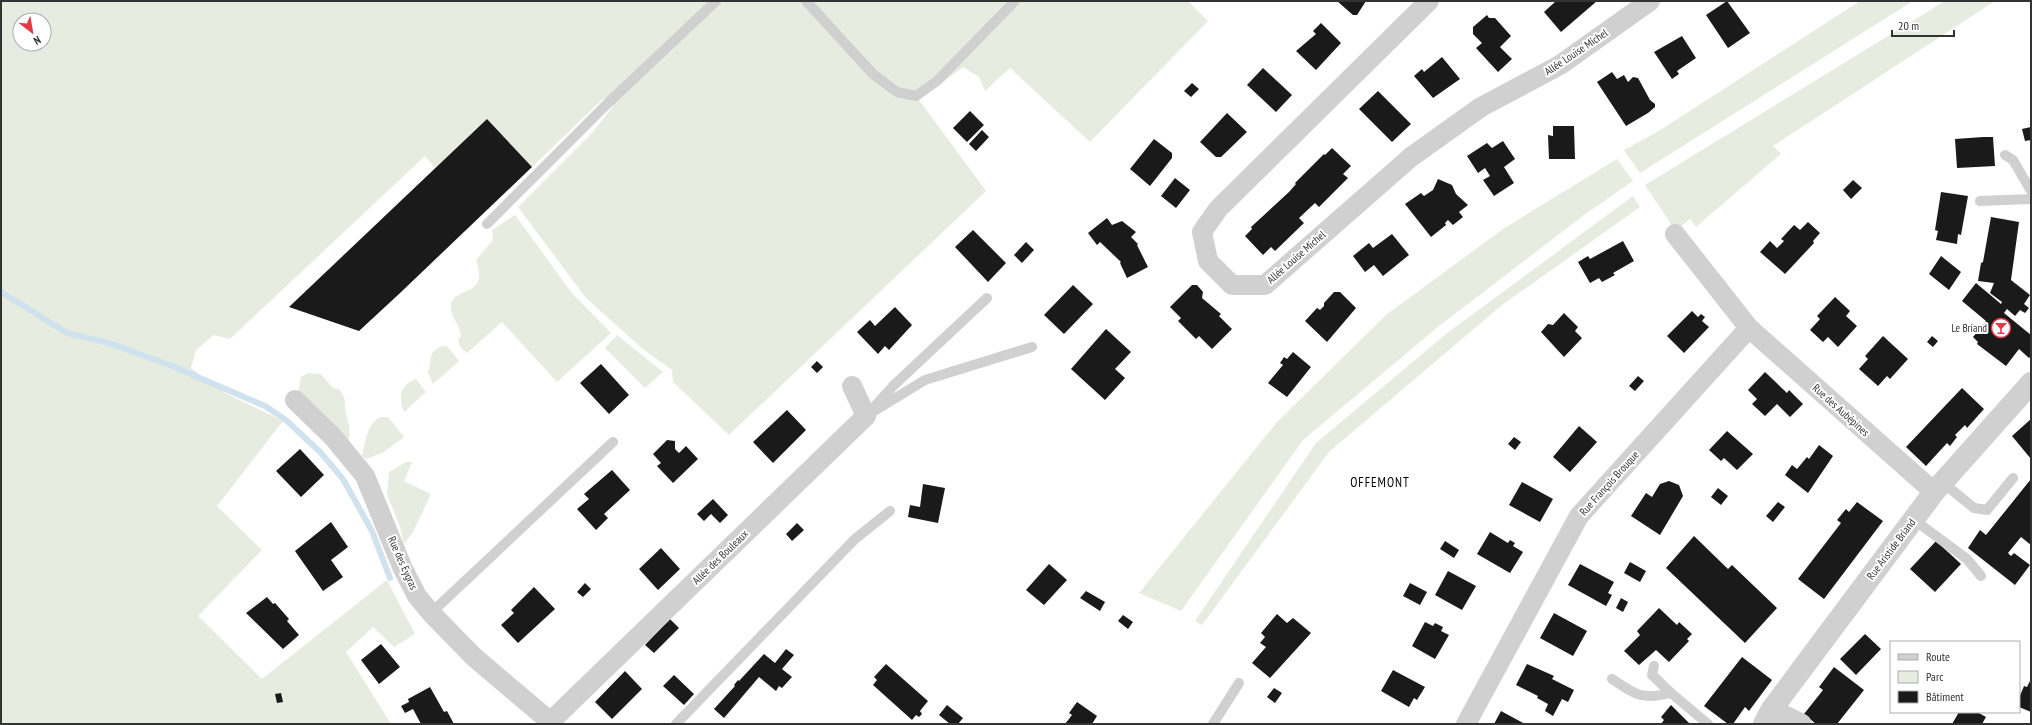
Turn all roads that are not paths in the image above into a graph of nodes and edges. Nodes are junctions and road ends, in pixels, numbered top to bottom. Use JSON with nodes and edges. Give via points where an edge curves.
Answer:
{"nodes":[{"id":1,"x":716,"y":1,"type":"edge"},
{"id":2,"x":806,"y":1,"type":"edge"},
{"id":3,"x":1015,"y":1,"type":"edge"},
{"id":4,"x":1429,"y":1,"type":"edge"},
{"id":5,"x":1650,"y":1,"type":"edge"},
{"id":6,"x":2005,"y":155,"type":"dead end"},
{"id":7,"x":2031,"y":191,"type":"edge"},
{"id":8,"x":2031,"y":199,"type":"edge"},
{"id":9,"x":1980,"y":201,"type":"dead end"},
{"id":10,"x":487,"y":224,"type":"dead end"},
{"id":11,"x":1675,"y":234,"type":"dead end"},
{"id":12,"x":987,"y":298,"type":"dead end"},
{"id":13,"x":1749,"y":328,"type":"junction"},
{"id":14,"x":1032,"y":347,"type":"dead end"},
{"id":15,"x":2031,"y":383,"type":"edge"},
{"id":16,"x":852,"y":386,"type":"dead end"},
{"id":17,"x":295,"y":400,"type":"dead end"},
{"id":18,"x":866,"y":416,"type":"junction"},
{"id":19,"x":613,"y":442,"type":"dead end"},
{"id":20,"x":2013,"y":478,"type":"dead end"},
{"id":21,"x":1938,"y":487,"type":"junction"},
{"id":22,"x":890,"y":511,"type":"dead end"},
{"id":23,"x":1913,"y":519,"type":"junction"},
{"id":24,"x":1981,"y":576,"type":"dead end"},
{"id":25,"x":430,"y":613,"type":"junction"},
{"id":26,"x":1654,"y":666,"type":"dead end"},
{"id":27,"x":1612,"y":679,"type":"dead end"},
{"id":28,"x":1240,"y":683,"type":"dead end"},
{"id":29,"x":1671,"y":693,"type":"junction"},
{"id":30,"x":1768,"y":717,"type":"edge"},
{"id":31,"x":552,"y":723,"type":"edge"},
{"id":32,"x":676,"y":724,"type":"edge"},
{"id":33,"x":1213,"y":724,"type":"edge"},
{"id":34,"x":1466,"y":724,"type":"edge"},
{"id":35,"x":1708,"y":724,"type":"edge"},
{"id":36,"x":1802,"y":724,"type":"edge"}],
"edges":[{"from":1,"to":10,"type":"lane","via":[[609,102]]},
{"from":2,"to":3,"type":"lane","via":[[872,74],[897,92],[916,96],[937,81]]},
{"from":4,"to":5,"type":"street","name":"Allée Louise Michel","via":[[1218,209],[1202,232],[1208,261],[1232,285],[1265,284],[1411,157],[1481,107],[1560,65]]},
{"from":6,"to":7,"type":"lane","via":[[2013,160]]},
{"from":8,"to":9,"type":"lane"},
{"from":11,"to":13,"type":"street","name":"Rue des Aubépines"},
{"from":12,"to":18,"type":"lane","via":[[893,386]]},
{"from":13,"to":21,"type":"street","name":"Rue des Aubépines"},
{"from":13,"to":34,"type":"street","name":"Rue François Brouque","via":[[1579,516]]},
{"from":14,"to":18,"type":"lane","via":[[925,380]]},
{"from":15,"to":21,"type":"street","name":"Rue Aristide Briand"},
{"from":16,"to":18,"type":"street"},
{"from":17,"to":25,"type":"street","name":"Rue des Eygras","via":[[333,437],[365,476],[403,569],[417,596]]},
{"from":18,"to":31,"type":"street","name":"Allée des Bouleaux"},
{"from":19,"to":25,"type":"lane"},
{"from":20,"to":21,"type":"lane","via":[[1987,510],[1974,508]]},
{"from":21,"to":23,"type":"street","name":"Rue Aristide Briand"},
{"from":22,"to":32,"type":"lane","via":[[855,539]]},
{"from":23,"to":24,"type":"lane","via":[[1967,558]]},
{"from":23,"to":30,"type":"street","name":"Rue Aristide Briand"},
{"from":25,"to":31,"type":"street","name":"Rue des Eygras","via":[[474,657]]},
{"from":26,"to":29,"type":"lane","via":[[1652,675]]},
{"from":27,"to":29,"type":"lane","via":[[1637,696],[1655,697]]},
{"from":28,"to":33,"type":"lane"},
{"from":29,"to":35,"type":"lane"},
{"from":30,"to":36,"type":"street"}]}
